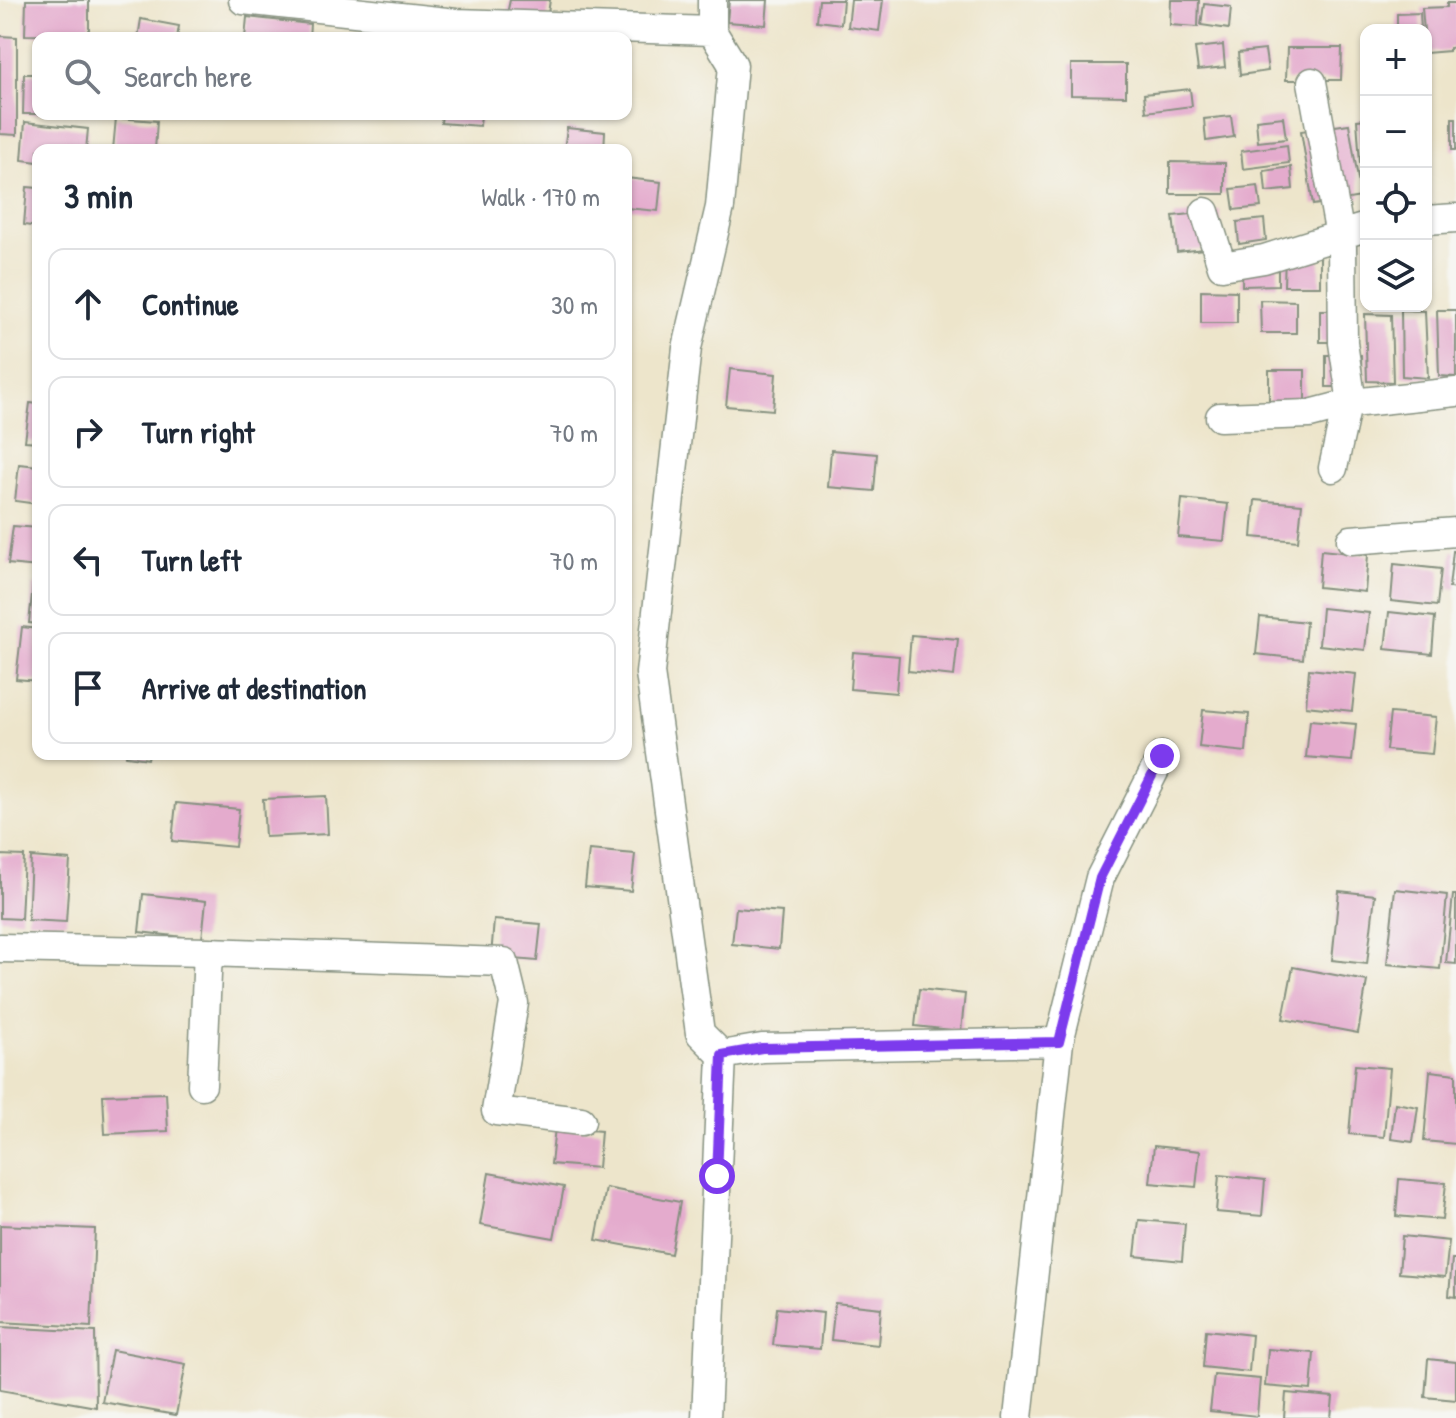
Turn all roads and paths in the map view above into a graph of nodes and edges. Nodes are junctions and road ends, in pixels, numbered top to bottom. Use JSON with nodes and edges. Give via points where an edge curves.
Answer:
{"nodes":[{"id":1,"x":243,"y":0,"type":"edge"},
{"id":2,"x":712,"y":0,"type":"edge"},
{"id":3,"x":712,"y":31,"type":"junction"},
{"id":4,"x":1312,"y":82,"type":"dead end"},
{"id":5,"x":1205,"y":212,"type":"dead end"},
{"id":6,"x":1456,"y":218,"type":"edge"},
{"id":7,"x":1432,"y":220,"type":"edge"},
{"id":8,"x":1360,"y":229,"type":"edge"},
{"id":9,"x":1456,"y":392,"type":"edge"},
{"id":10,"x":1352,"y":403,"type":"junction"},
{"id":11,"x":1220,"y":417,"type":"dead end"},
{"id":12,"x":1333,"y":468,"type":"dead end"},
{"id":13,"x":1456,"y":532,"type":"edge"},
{"id":14,"x":1351,"y":540,"type":"dead end"},
{"id":15,"x":1162,"y":756,"type":"dead end"},
{"id":16,"x":0,"y":948,"type":"edge"},
{"id":17,"x":208,"y":952,"type":"junction"},
{"id":18,"x":1059,"y":1042,"type":"junction"},
{"id":19,"x":722,"y":1055,"type":"junction"},
{"id":20,"x":202,"y":1085,"type":"dead end"},
{"id":21,"x":581,"y":1121,"type":"dead end"},
{"id":22,"x":706,"y":1418,"type":"edge"},
{"id":23,"x":1018,"y":1418,"type":"edge"}],
"edges":[{"from":1,"to":3,"type":"street","via":[[456,23]]},
{"from":2,"to":3,"type":"street"},
{"from":3,"to":19,"type":"street","via":[[733,65],[720,207],[687,348],[650,673],[700,1033]]},
{"from":4,"to":10,"type":"street","via":[[1342,247],[1343,343]]},
{"from":5,"to":8,"type":"street","via":[[1222,266],[1264,259]]},
{"from":6,"to":7,"type":"street"},
{"from":9,"to":10,"type":"street"},
{"from":10,"to":11,"type":"street","via":[[1310,414]]},
{"from":10,"to":12,"type":"street","via":[[1347,404]]},
{"from":13,"to":14,"type":"street"},
{"from":15,"to":18,"type":"street","via":[[1100,878]]},
{"from":16,"to":17,"type":"street"},
{"from":17,"to":20,"type":"street"},
{"from":17,"to":21,"type":"street","via":[[504,962],[514,1003],[496,1111]]},
{"from":18,"to":19,"type":"street","via":[[762,1048]]},
{"from":18,"to":23,"type":"street"},
{"from":19,"to":22,"type":"street"}]}
